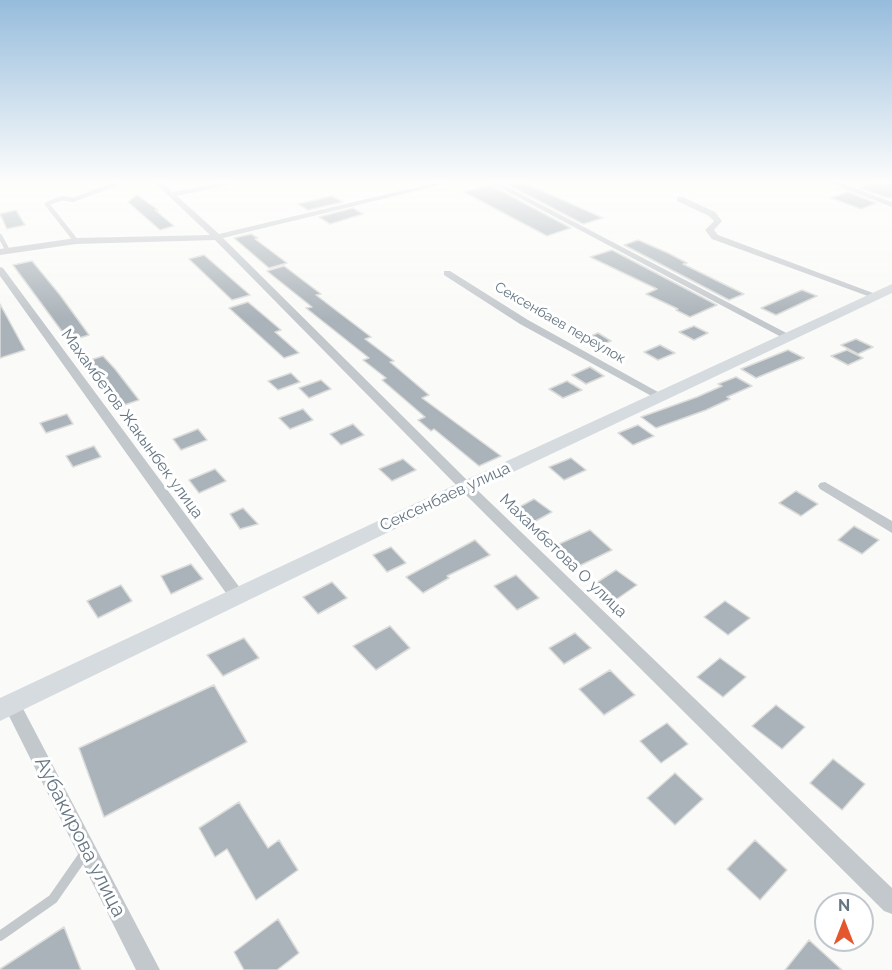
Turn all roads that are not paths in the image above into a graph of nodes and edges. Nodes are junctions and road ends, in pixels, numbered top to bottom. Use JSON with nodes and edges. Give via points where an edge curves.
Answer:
{"nodes":[{"id":1,"x":67,"y":228,"type":"edge"},
{"id":2,"x":207,"y":228,"type":"edge"},
{"id":3,"x":254,"y":228,"type":"edge"},
{"id":4,"x":581,"y":228,"type":"edge"},
{"id":5,"x":711,"y":228,"type":"edge"},
{"id":6,"x":0,"y":236,"type":"edge"},
{"id":7,"x":217,"y":237,"type":"junction"},
{"id":8,"x":76,"y":240,"type":"junction"},
{"id":9,"x":4,"y":251,"type":"edge"},
{"id":10,"x":0,"y":270,"type":"edge"},
{"id":11,"x":447,"y":273,"type":"dead end"},
{"id":12,"x":884,"y":292,"type":"edge"},
{"id":13,"x":789,"y":337,"type":"junction"},
{"id":14,"x":660,"y":397,"type":"junction"},
{"id":15,"x":825,"y":486,"type":"dead end"},
{"id":16,"x":466,"y":487,"type":"junction"},
{"id":17,"x":892,"y":528,"type":"edge"},
{"id":18,"x":237,"y":596,"type":"junction"},
{"id":19,"x":6,"y":707,"type":"edge"},
{"id":20,"x":87,"y":850,"type":"junction"},
{"id":21,"x":892,"y":903,"type":"edge"},
{"id":22,"x":0,"y":936,"type":"edge"},
{"id":23,"x":148,"y":970,"type":"edge"}],
"edges":[{"from":1,"to":8,"type":"lane"},
{"from":2,"to":7,"type":"street","name":"Махамбетова О улица"},
{"from":3,"to":7,"type":"street"},
{"from":4,"to":13,"type":"street"},
{"from":5,"to":12,"type":"street","via":[[714,237]]},
{"from":6,"to":9,"type":"lane"},
{"from":7,"to":8,"type":"street"},
{"from":7,"to":16,"type":"street","name":"Махамбетова О улица"},
{"from":8,"to":9,"type":"street"},
{"from":10,"to":18,"type":"street","name":"Махамбетов Жакынбек улица"},
{"from":11,"to":14,"type":"street","name":"Сексенбаев переулок","via":[[524,322]]},
{"from":12,"to":13,"type":"street","name":"Сексенбаев улица"},
{"from":13,"to":14,"type":"street","name":"Сексенбаев улица"},
{"from":14,"to":16,"type":"street","name":"Сексенбаев улица"},
{"from":15,"to":17,"type":"street"},
{"from":16,"to":18,"type":"street","name":"Сексенбаев улица"},
{"from":16,"to":21,"type":"street","name":"Махамбетова О улица"},
{"from":18,"to":19,"type":"street","name":"Сексенбаев улица"},
{"from":19,"to":20,"type":"street","name":"Аубакирова улица"},
{"from":20,"to":22,"type":"lane","via":[[53,899]]},
{"from":20,"to":23,"type":"street","name":"Аубакирова улица"}]}
